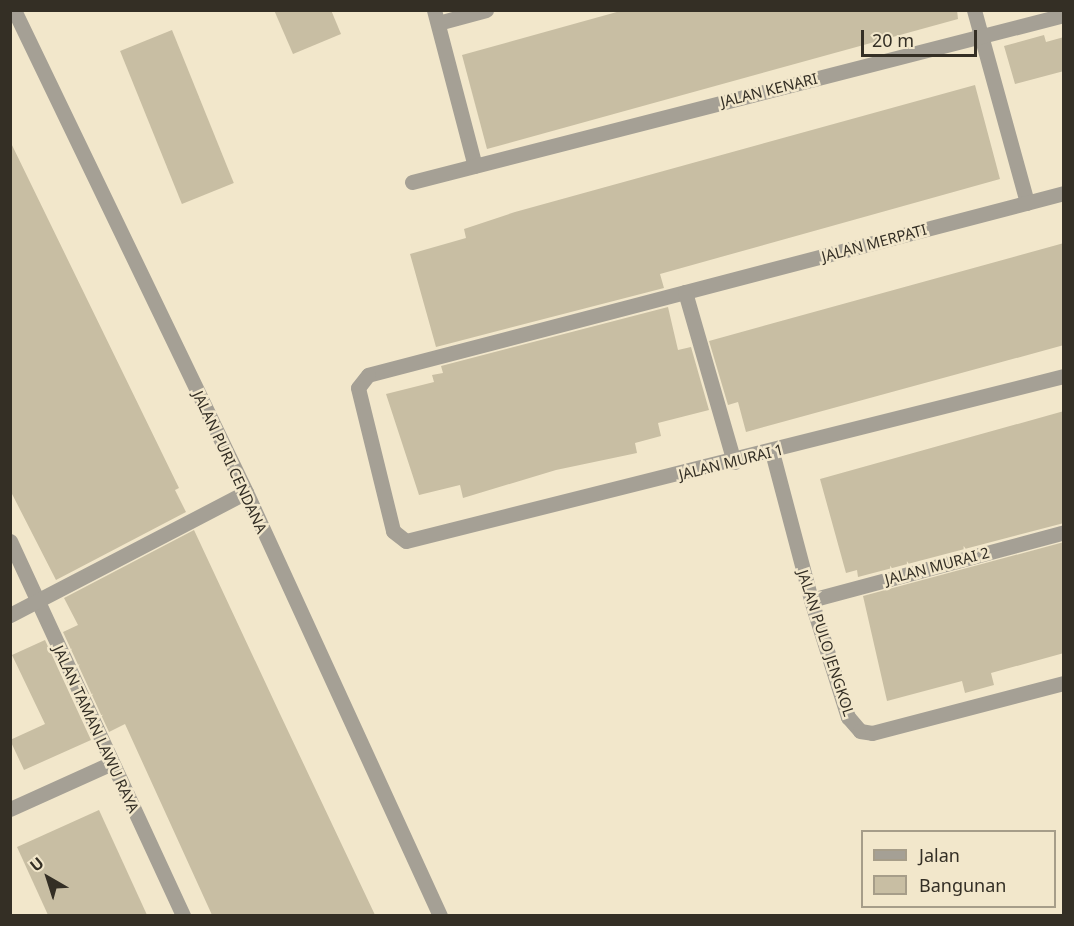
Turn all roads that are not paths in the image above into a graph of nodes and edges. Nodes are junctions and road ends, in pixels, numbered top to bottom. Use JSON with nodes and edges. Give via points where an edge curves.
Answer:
{"nodes":[{"id":1,"x":14,"y":10,"type":"edge"},
{"id":2,"x":486,"y":10,"type":"edge"},
{"id":3,"x":974,"y":10,"type":"edge"},
{"id":4,"x":1064,"y":15,"type":"edge"},
{"id":5,"x":436,"y":17,"type":"edge"},
{"id":6,"x":981,"y":36,"type":"junction"},
{"id":7,"x":475,"y":166,"type":"junction"},
{"id":8,"x":412,"y":182,"type":"dead end"},
{"id":9,"x":1064,"y":193,"type":"edge"},
{"id":10,"x":1028,"y":203,"type":"junction"},
{"id":11,"x":686,"y":292,"type":"junction"},
{"id":12,"x":1064,"y":376,"type":"edge"},
{"id":13,"x":772,"y":452,"type":"junction"},
{"id":14,"x":734,"y":462,"type":"junction"},
{"id":15,"x":246,"y":492,"type":"junction"},
{"id":16,"x":1064,"y":532,"type":"edge"},
{"id":17,"x":398,"y":538,"type":"joint"},
{"id":18,"x":10,"y":541,"type":"edge"},
{"id":19,"x":811,"y":600,"type":"junction"},
{"id":20,"x":37,"y":602,"type":"junction"},
{"id":21,"x":10,"y":615,"type":"edge"},
{"id":22,"x":1064,"y":683,"type":"edge"},
{"id":23,"x":112,"y":762,"type":"junction"},
{"id":24,"x":10,"y":809,"type":"edge"},
{"id":25,"x":183,"y":915,"type":"edge"},
{"id":26,"x":440,"y":915,"type":"edge"}],
"edges":[{"from":1,"to":15,"type":"street","name":"JALAN PURI CENDANA"},
{"from":2,"to":5,"type":"street"},
{"from":3,"to":6,"type":"street"},
{"from":4,"to":6,"type":"street","name":"JALAN KENARI"},
{"from":5,"to":7,"type":"street"},
{"from":6,"to":7,"type":"street","name":"JALAN KENARI"},
{"from":6,"to":10,"type":"street"},
{"from":7,"to":8,"type":"street","name":"JALAN KENARI"},
{"from":9,"to":10,"type":"street","name":"JALAN MERPATI"},
{"from":10,"to":11,"type":"street","name":"JALAN MERPATI"},
{"from":11,"to":14,"type":"street"},
{"from":11,"to":17,"type":"street","name":"JALAN MERPATI","via":[[363,377],[358,388]]},
{"from":12,"to":13,"type":"street","name":"JALAN MURAI 1"},
{"from":13,"to":14,"type":"street","name":"JALAN MURAI 1"},
{"from":13,"to":19,"type":"street","name":"JALAN PULO JENGKOL"},
{"from":14,"to":17,"type":"street","name":"JALAN MURAI 1","via":[[406,541]]},
{"from":15,"to":20,"type":"street"},
{"from":15,"to":26,"type":"street","name":"JALAN PURI CENDANA"},
{"from":16,"to":19,"type":"street","name":"JALAN MURAI 2"},
{"from":18,"to":20,"type":"street","name":"JALAN TAMAN LAWU RAYA"},
{"from":19,"to":22,"type":"street","name":"JALAN PULO JENGKOL","via":[[848,717],[860,732],[872,733]]},
{"from":20,"to":21,"type":"street"},
{"from":20,"to":23,"type":"street","name":"JALAN TAMAN LAWU RAYA"},
{"from":23,"to":24,"type":"street"},
{"from":23,"to":25,"type":"street","name":"JALAN TAMAN LAWU RAYA"}]}
